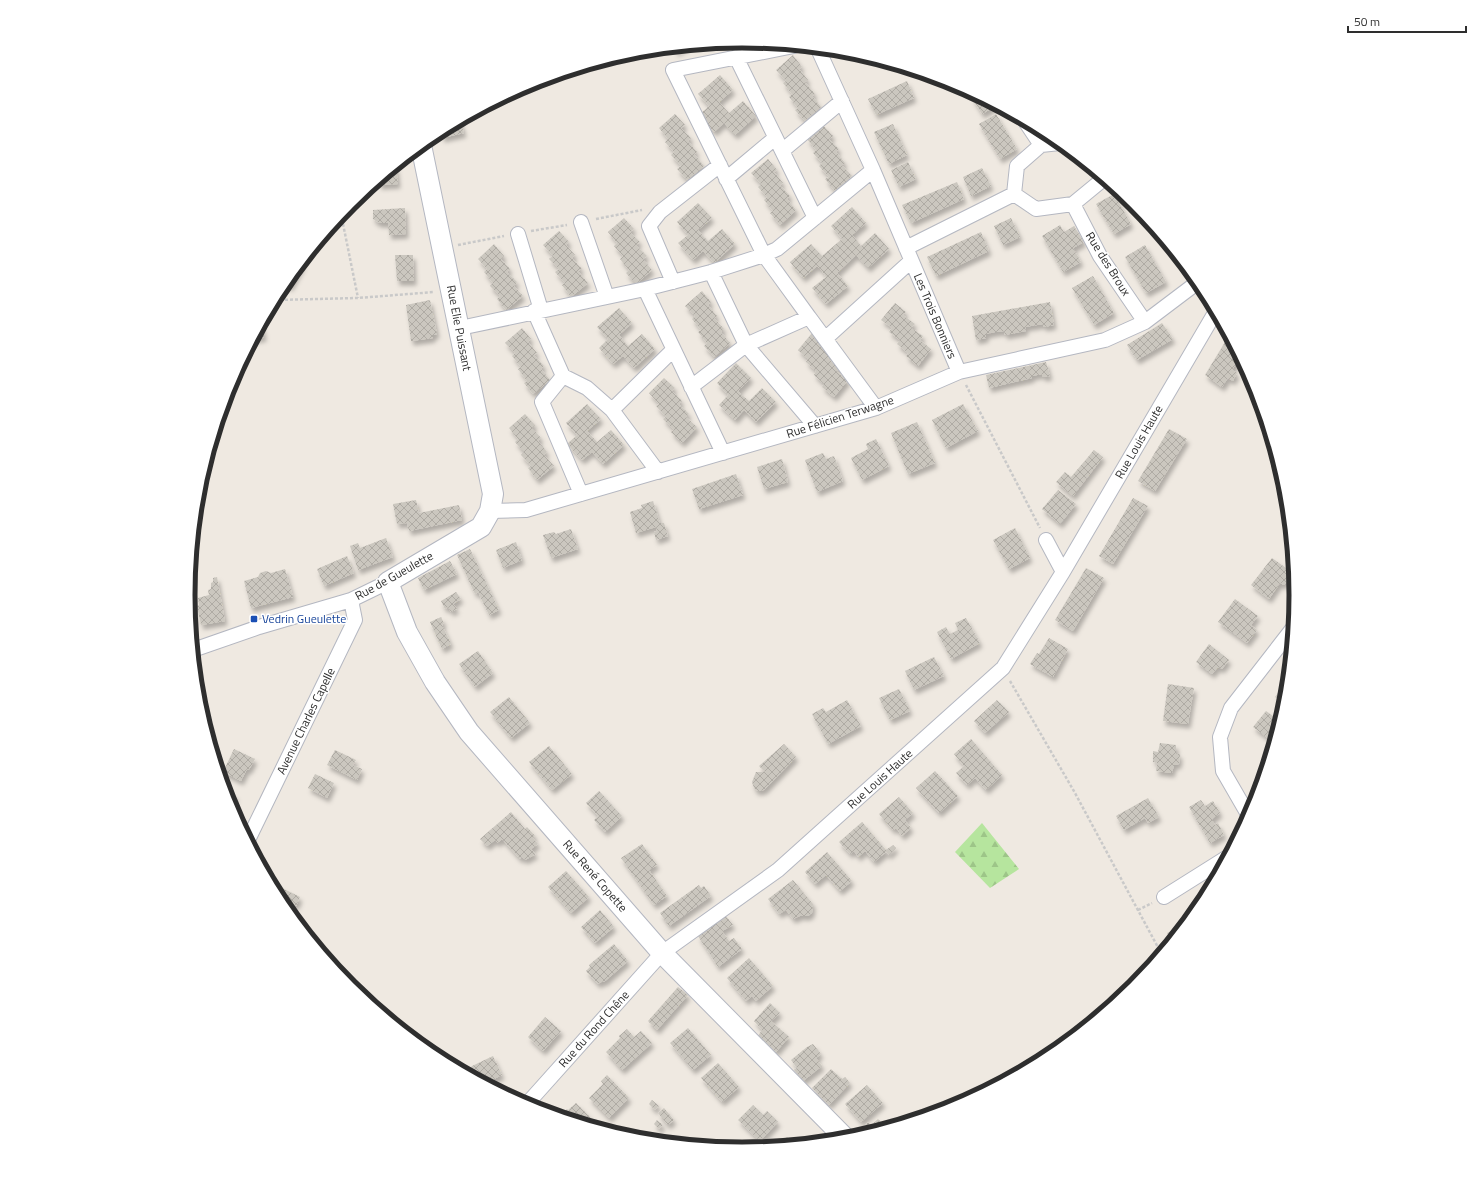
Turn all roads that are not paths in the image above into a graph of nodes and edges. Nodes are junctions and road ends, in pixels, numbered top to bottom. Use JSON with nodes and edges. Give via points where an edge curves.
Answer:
{"nodes":[{"id":1,"x":778,"y":49,"type":"edge"},
{"id":2,"x":821,"y":54,"type":"edge"},
{"id":3,"x":736,"y":57,"type":"junction"},
{"id":4,"x":842,"y":102,"type":"junction"},
{"id":5,"x":1032,"y":131,"type":"edge"},
{"id":6,"x":775,"y":138,"type":"junction"},
{"id":7,"x":1051,"y":144,"type":"edge"},
{"id":8,"x":1041,"y":145,"type":"junction"},
{"id":9,"x":423,"y":151,"type":"edge"},
{"id":10,"x":782,"y":151,"type":"junction"},
{"id":11,"x":720,"y":165,"type":"junction"},
{"id":12,"x":873,"y":170,"type":"junction"},
{"id":13,"x":726,"y":179,"type":"junction"},
{"id":14,"x":1101,"y":182,"type":"edge"},
{"id":15,"x":1014,"y":194,"type":"junction"},
{"id":16,"x":1073,"y":204,"type":"junction"},
{"id":17,"x":814,"y":218,"type":"junction"},
{"id":18,"x":581,"y":222,"type":"dead end"},
{"id":19,"x":518,"y":234,"type":"road end"},
{"id":20,"x":908,"y":254,"type":"junction"},
{"id":21,"x":764,"y":255,"type":"junction"},
{"id":22,"x":711,"y":272,"type":"junction"},
{"id":23,"x":673,"y":282,"type":"junction"},
{"id":24,"x":1193,"y":286,"type":"edge"},
{"id":25,"x":645,"y":289,"type":"junction"},
{"id":26,"x":607,"y":297,"type":"junction"},
{"id":27,"x":538,"y":311,"type":"junction"},
{"id":28,"x":808,"y":317,"type":"junction"},
{"id":29,"x":1213,"y":317,"type":"edge"},
{"id":30,"x":1145,"y":322,"type":"junction"},
{"id":31,"x":460,"y":328,"type":"junction"},
{"id":32,"x":825,"y":339,"type":"junction"},
{"id":33,"x":746,"y":346,"type":"junction"},
{"id":34,"x":673,"y":350,"type":"junction"},
{"id":35,"x":959,"y":372,"type":"junction"},
{"id":36,"x":563,"y":376,"type":"junction"},
{"id":37,"x":691,"y":387,"type":"junction"},
{"id":38,"x":876,"y":408,"type":"junction"},
{"id":39,"x":612,"y":410,"type":"junction"},
{"id":40,"x":815,"y":426,"type":"junction"},
{"id":41,"x":723,"y":453,"type":"junction"},
{"id":42,"x":658,"y":472,"type":"junction"},
{"id":43,"x":581,"y":494,"type":"junction"},
{"id":44,"x":490,"y":511,"type":"junction"},
{"id":45,"x":1046,"y":540,"type":"road end"},
{"id":46,"x":1063,"y":572,"type":"junction"},
{"id":47,"x":388,"y":582,"type":"junction"},
{"id":48,"x":351,"y":600,"type":"junction"},
{"id":49,"x":1288,"y":635,"type":"edge"},
{"id":50,"x":198,"y":648,"type":"edge"},
{"id":51,"x":1245,"y":809,"type":"edge"},
{"id":52,"x":250,"y":835,"type":"edge"},
{"id":53,"x":1220,"y":862,"type":"edge"},
{"id":54,"x":1164,"y":897,"type":"dead end"},
{"id":55,"x":662,"y":953,"type":"junction"},
{"id":56,"x":531,"y":1099,"type":"edge"},
{"id":57,"x":840,"y":1133,"type":"edge"}],
"edges":[{"from":1,"to":3,"type":"street"},
{"from":2,"to":4,"type":"street","name":"Les Trois Bonniers"},
{"from":3,"to":6,"type":"street"},
{"from":3,"to":11,"type":"street","via":[[673,70]]},
{"from":4,"to":10,"type":"street"},
{"from":4,"to":12,"type":"street","name":"Les Trois Bonniers"},
{"from":5,"to":8,"type":"street"},
{"from":6,"to":10,"type":"street"},
{"from":6,"to":13,"type":"street"},
{"from":7,"to":8,"type":"street"},
{"from":8,"to":15,"type":"street","via":[[1017,166]]},
{"from":9,"to":31,"type":"street","name":"Rue Elie Puissant"},
{"from":10,"to":17,"type":"street"},
{"from":11,"to":13,"type":"street"},
{"from":11,"to":23,"type":"street","via":[[660,212],[649,226]]},
{"from":12,"to":17,"type":"street"},
{"from":12,"to":20,"type":"street","name":"Les Trois Bonniers"},
{"from":13,"to":21,"type":"street"},
{"from":14,"to":16,"type":"street"},
{"from":15,"to":16,"type":"street","via":[[1036,209]]},
{"from":15,"to":20,"type":"street"},
{"from":16,"to":30,"type":"street","name":"Rue des Broux","via":[[1100,256]]},
{"from":17,"to":21,"type":"street","via":[[777,249]]},
{"from":18,"to":26,"type":"street"},
{"from":19,"to":27,"type":"street"},
{"from":20,"to":32,"type":"street","name":"Les Trois Bonniers"},
{"from":20,"to":35,"type":"street","name":"Les Trois Bonniers"},
{"from":21,"to":22,"type":"street"},
{"from":21,"to":28,"type":"street"},
{"from":22,"to":23,"type":"street"},
{"from":22,"to":33,"type":"street"},
{"from":23,"to":25,"type":"street"},
{"from":24,"to":30,"type":"street","name":"Rue Félicien Terwagne"},
{"from":25,"to":26,"type":"street"},
{"from":25,"to":34,"type":"street"},
{"from":26,"to":27,"type":"street"},
{"from":27,"to":31,"type":"street"},
{"from":27,"to":36,"type":"street"},
{"from":28,"to":32,"type":"street"},
{"from":28,"to":33,"type":"street"},
{"from":29,"to":46,"type":"street","name":"Rue Louis Haute"},
{"from":30,"to":35,"type":"street","name":"Rue Félicien Terwagne","via":[[1105,340]]},
{"from":31,"to":44,"type":"street","name":"Rue Elie Puissant","via":[[493,494]]},
{"from":32,"to":38,"type":"street"},
{"from":33,"to":37,"type":"street"},
{"from":33,"to":40,"type":"street"},
{"from":34,"to":37,"type":"street"},
{"from":34,"to":39,"type":"street"},
{"from":35,"to":38,"type":"street","name":"Rue Félicien Terwagne"},
{"from":36,"to":39,"type":"street","via":[[587,388]]},
{"from":36,"to":43,"type":"street","via":[[542,402]]},
{"from":37,"to":41,"type":"street"},
{"from":38,"to":40,"type":"street","name":"Rue Félicien Terwagne"},
{"from":39,"to":42,"type":"street"},
{"from":40,"to":41,"type":"street","name":"Rue Félicien Terwagne"},
{"from":41,"to":42,"type":"street","name":"Rue Félicien Terwagne"},
{"from":42,"to":43,"type":"street","name":"Rue Félicien Terwagne"},
{"from":43,"to":44,"type":"street","name":"Rue Félicien Terwagne","via":[[526,510]]},
{"from":44,"to":47,"type":"street","name":"Rue de Gueulette","via":[[481,527]]},
{"from":45,"to":46,"type":"street"},
{"from":46,"to":55,"type":"street","name":"Rue Louis Haute","via":[[1003,668],[778,870]]},
{"from":47,"to":48,"type":"street","name":"Rue de Gueulette"},
{"from":47,"to":55,"type":"street","name":"Rue René Copette","via":[[407,632],[435,682],[469,732]]},
{"from":48,"to":50,"type":"street","name":"Rue de Gueulette"},
{"from":48,"to":52,"type":"street","name":"Avenue Charles Capelle","via":[[355,620]]},
{"from":49,"to":51,"type":"street","via":[[1231,708],[1220,736],[1223,771]]},
{"from":53,"to":54,"type":"street"},
{"from":55,"to":56,"type":"street","name":"Rue du Rond Chêne"},
{"from":55,"to":57,"type":"street","name":"Rue René Copette"}]}
